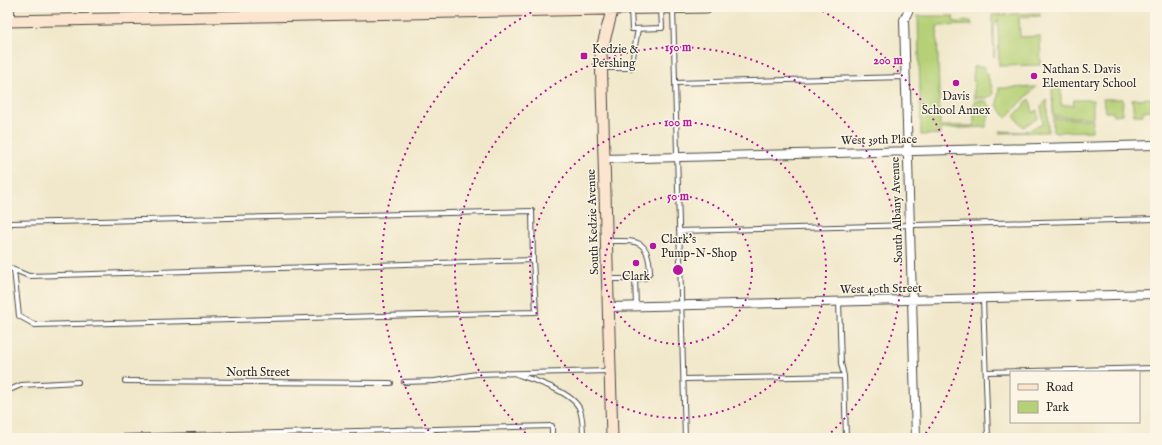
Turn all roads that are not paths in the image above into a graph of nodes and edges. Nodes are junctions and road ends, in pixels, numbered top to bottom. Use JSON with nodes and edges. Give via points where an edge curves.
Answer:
{"nodes":[{"id":1,"x":10,"y":7,"type":"edge"},
{"id":2,"x":691,"y":7,"type":"edge"},
{"id":3,"x":707,"y":7,"type":"edge"},
{"id":4,"x":910,"y":7,"type":"edge"},
{"id":5,"x":613,"y":8,"type":"edge"},
{"id":6,"x":661,"y":8,"type":"junction"},
{"id":7,"x":673,"y":8,"type":"edge"},
{"id":8,"x":541,"y":9,"type":"edge"},
{"id":9,"x":631,"y":9,"type":"junction"},
{"id":10,"x":388,"y":10,"type":"edge"},
{"id":11,"x":313,"y":11,"type":"edge"},
{"id":12,"x":9,"y":20,"type":"edge"},
{"id":13,"x":638,"y":28,"type":"junction"},
{"id":14,"x":601,"y":68,"type":"junction"},
{"id":15,"x":906,"y":76,"type":"junction"},
{"id":16,"x":675,"y":83,"type":"junction"},
{"id":17,"x":1155,"y":145,"type":"edge"},
{"id":18,"x":908,"y":152,"type":"junction"},
{"id":19,"x":677,"y":157,"type":"junction"},
{"id":20,"x":604,"y":159,"type":"junction"},
{"id":21,"x":1155,"y":219,"type":"edge"},
{"id":22,"x":910,"y":225,"type":"junction"},
{"id":23,"x":7,"y":229,"type":"edge"},
{"id":24,"x":679,"y":231,"type":"junction"},
{"id":25,"x":606,"y":241,"type":"junction"},
{"id":26,"x":533,"y":260,"type":"junction"},
{"id":27,"x":7,"y":267,"type":"edge"},
{"id":28,"x":14,"y":270,"type":"junction"},
{"id":29,"x":608,"y":279,"type":"junction"},
{"id":30,"x":635,"y":279,"type":"junction"},
{"id":31,"x":1155,"y":294,"type":"edge"},
{"id":32,"x":984,"y":298,"type":"junction"},
{"id":33,"x":912,"y":300,"type":"junction"},
{"id":34,"x":838,"y":302,"type":"junction"},
{"id":35,"x":682,"y":305,"type":"junction"},
{"id":36,"x":636,"y":306,"type":"junction"},
{"id":37,"x":608,"y":307,"type":"junction"},
{"id":38,"x":1155,"y":368,"type":"edge"},
{"id":39,"x":610,"y":371,"type":"junction"},
{"id":40,"x":1010,"y":371,"type":"edge"},
{"id":41,"x":1028,"y":371,"type":"edge"},
{"id":42,"x":986,"y":372,"type":"junction"},
{"id":43,"x":514,"y":373,"type":"junction"},
{"id":44,"x":844,"y":376,"type":"junction"},
{"id":45,"x":684,"y":380,"type":"junction"},
{"id":46,"x":125,"y":381,"type":"dead end"},
{"id":47,"x":78,"y":382,"type":"dead end"},
{"id":48,"x":404,"y":382,"type":"dead end"},
{"id":49,"x":391,"y":383,"type":"dead end"},
{"id":50,"x":7,"y":391,"type":"edge"},
{"id":51,"x":424,"y":429,"type":"junction"},
{"id":52,"x":77,"y":438,"type":"edge"},
{"id":53,"x":443,"y":438,"type":"edge"},
{"id":54,"x":552,"y":438,"type":"edge"},
{"id":55,"x":583,"y":438,"type":"edge"},
{"id":56,"x":612,"y":438,"type":"edge"},
{"id":57,"x":685,"y":438,"type":"edge"},
{"id":58,"x":846,"y":438,"type":"edge"},
{"id":59,"x":916,"y":438,"type":"edge"},
{"id":60,"x":988,"y":438,"type":"edge"}],
"edges":[{"from":1,"to":12,"type":"street"},
{"from":2,"to":3,"type":"street"},
{"from":2,"to":7,"type":"street"},
{"from":4,"to":15,"type":"street","name":"South Albany Avenue","via":[[904,20]]},
{"from":5,"to":8,"type":"street"},
{"from":5,"to":9,"type":"street"},
{"from":5,"to":14,"type":"street","name":"South Kedzie Avenue","via":[[601,52]]},
{"from":6,"to":7,"type":"street"},
{"from":6,"to":9,"type":"street"},
{"from":6,"to":13,"type":"lane","via":[[662,28]]},
{"from":7,"to":16,"type":"lane"},
{"from":8,"to":10,"type":"street"},
{"from":9,"to":13,"type":"lane","via":[[632,29]]},
{"from":10,"to":11,"type":"street"},
{"from":11,"to":12,"type":"street"},
{"from":13,"to":14,"type":"lane","via":[[631,68]]},
{"from":14,"to":20,"type":"street","name":"South Kedzie Avenue"},
{"from":15,"to":16,"type":"lane"},
{"from":15,"to":18,"type":"street","name":"South Albany Avenue"},
{"from":16,"to":19,"type":"lane"},
{"from":17,"to":18,"type":"street","name":"West 39th Place"},
{"from":18,"to":19,"type":"street","name":"West 39th Place"},
{"from":18,"to":22,"type":"street","name":"South Albany Avenue"},
{"from":19,"to":20,"type":"street","name":"West 39th Place"},
{"from":19,"to":24,"type":"lane"},
{"from":20,"to":25,"type":"street","name":"South Kedzie Avenue"},
{"from":21,"to":22,"type":"lane"},
{"from":22,"to":24,"type":"lane"},
{"from":22,"to":33,"type":"street","name":"South Albany Avenue"},
{"from":23,"to":26,"type":"lane","via":[[11,223],[532,211]]},
{"from":24,"to":35,"type":"lane"},
{"from":25,"to":29,"type":"street","name":"South Kedzie Avenue"},
{"from":25,"to":30,"type":"lane","via":[[636,241],[648,254],[650,272],[645,278]]},
{"from":26,"to":28,"type":"lane","via":[[29,276]]},
{"from":26,"to":28,"type":"lane","via":[[536,312],[35,325],[19,316]]},
{"from":27,"to":28,"type":"lane"},
{"from":29,"to":30,"type":"lane"},
{"from":29,"to":37,"type":"street","name":"South Kedzie Avenue"},
{"from":30,"to":36,"type":"lane"},
{"from":31,"to":32,"type":"street","name":"West 40th Street"},
{"from":32,"to":33,"type":"street","name":"West 40th Street"},
{"from":32,"to":42,"type":"lane"},
{"from":33,"to":34,"type":"street","name":"West 40th Street"},
{"from":33,"to":59,"type":"street","name":"South Albany Avenue"},
{"from":34,"to":35,"type":"street","name":"West 40th Street"},
{"from":34,"to":44,"type":"lane"},
{"from":35,"to":36,"type":"street","name":"West 40th Street"},
{"from":35,"to":45,"type":"lane"},
{"from":36,"to":37,"type":"street","name":"West 40th Street"},
{"from":37,"to":39,"type":"street","name":"South Kedzie Avenue"},
{"from":38,"to":41,"type":"lane"},
{"from":39,"to":43,"type":"lane"},
{"from":39,"to":56,"type":"street","name":"South Kedzie Avenue"},
{"from":40,"to":42,"type":"lane"},
{"from":42,"to":60,"type":"lane"},
{"from":43,"to":48,"type":"lane","via":[[476,374],[435,381]]},
{"from":43,"to":55,"type":"lane","via":[[563,392],[573,400],[580,408]]},
{"from":44,"to":45,"type":"lane"},
{"from":44,"to":58,"type":"lane"},
{"from":45,"to":57,"type":"lane"},
{"from":46,"to":49,"type":"lane","name":"North Street"},
{"from":47,"to":50,"type":"lane","via":[[21,385]]},
{"from":51,"to":52,"type":"lane"},
{"from":51,"to":53,"type":"lane"},
{"from":51,"to":54,"type":"lane","via":[[552,426]]}]}
